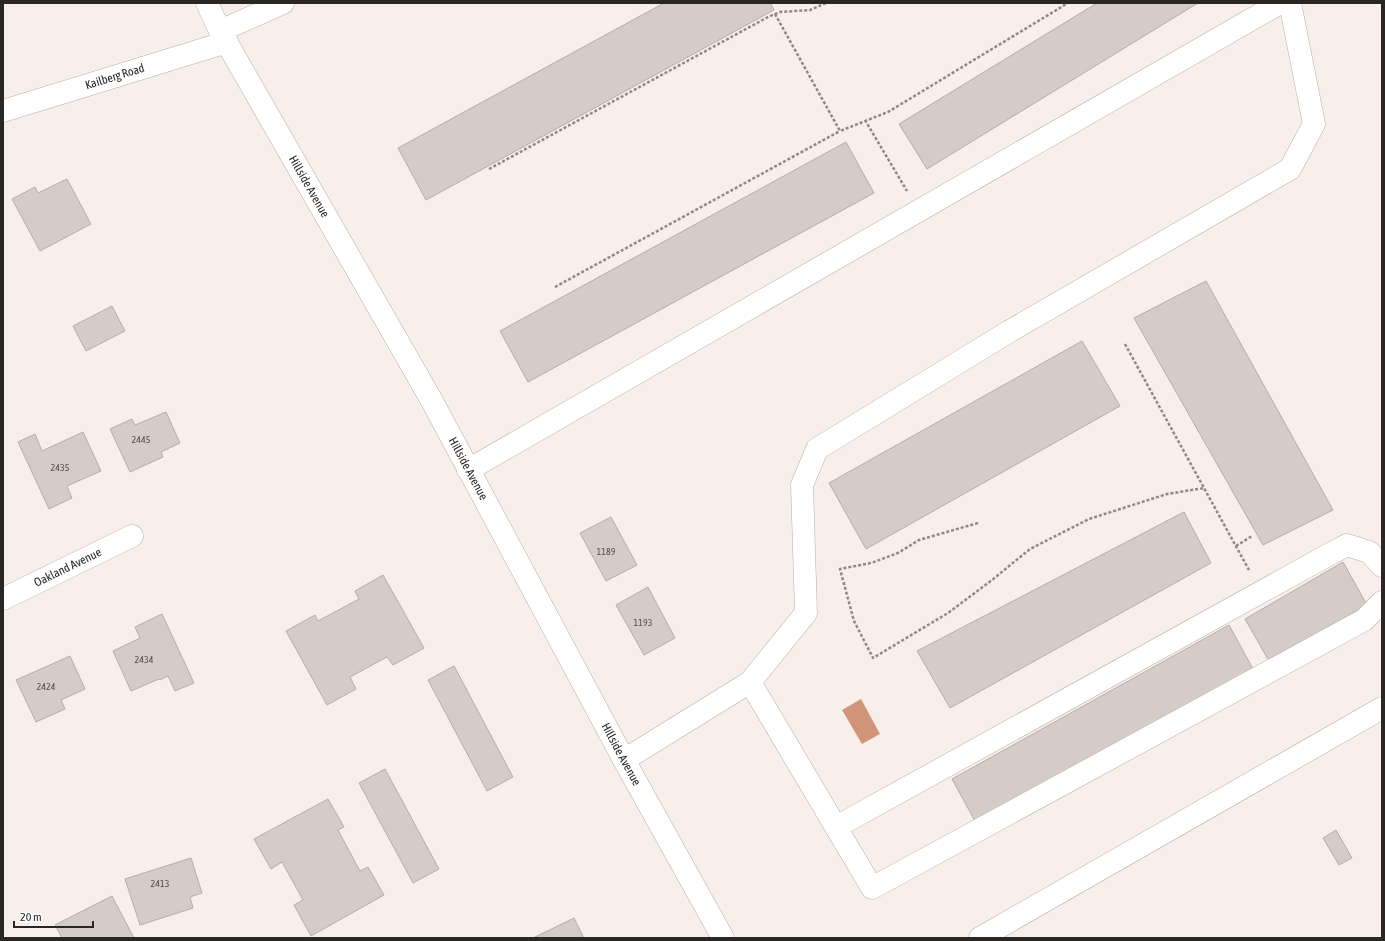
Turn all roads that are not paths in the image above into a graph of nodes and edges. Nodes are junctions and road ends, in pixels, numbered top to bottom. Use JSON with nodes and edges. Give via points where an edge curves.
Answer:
{"nodes":[{"id":1,"x":207,"y":3,"type":"edge"},
{"id":2,"x":283,"y":3,"type":"edge"},
{"id":3,"x":1280,"y":3,"type":"edge"},
{"id":4,"x":1290,"y":3,"type":"edge"},
{"id":5,"x":223,"y":36,"type":"junction"},
{"id":6,"x":3,"y":111,"type":"edge"},
{"id":7,"x":468,"y":470,"type":"junction"},
{"id":8,"x":132,"y":536,"type":"dead end"},
{"id":9,"x":1382,"y":566,"type":"edge"},
{"id":10,"x":3,"y":599,"type":"edge"},
{"id":11,"x":1382,"y":602,"type":"edge"},
{"id":12,"x":750,"y":682,"type":"junction"},
{"id":13,"x":1382,"y":708,"type":"edge"},
{"id":14,"x":624,"y":760,"type":"junction"},
{"id":15,"x":836,"y":827,"type":"junction"},
{"id":16,"x":723,"y":938,"type":"edge"},
{"id":17,"x":980,"y":938,"type":"edge"}],
"edges":[{"from":1,"to":5,"type":"street","name":"Hillside Avenue"},
{"from":2,"to":5,"type":"street","name":"Kailberg Road"},
{"from":3,"to":7,"type":"street"},
{"from":4,"to":12,"type":"street","via":[[1314,124],[1290,169],[1010,331],[817,449],[802,485],[806,613]]},
{"from":5,"to":6,"type":"street","name":"Kailberg Road"},
{"from":5,"to":7,"type":"street","name":"Hillside Avenue","via":[[432,401]]},
{"from":7,"to":14,"type":"street","name":"Hillside Avenue"},
{"from":8,"to":10,"type":"street","name":"Oakland Avenue"},
{"from":9,"to":15,"type":"street","via":[[1369,552],[1347,546],[1328,554]]},
{"from":11,"to":15,"type":"street","via":[[1364,620],[872,888]]},
{"from":12,"to":14,"type":"street"},
{"from":12,"to":15,"type":"street"},
{"from":13,"to":17,"type":"street"},
{"from":14,"to":16,"type":"street","name":"Hillside Avenue"}]}
